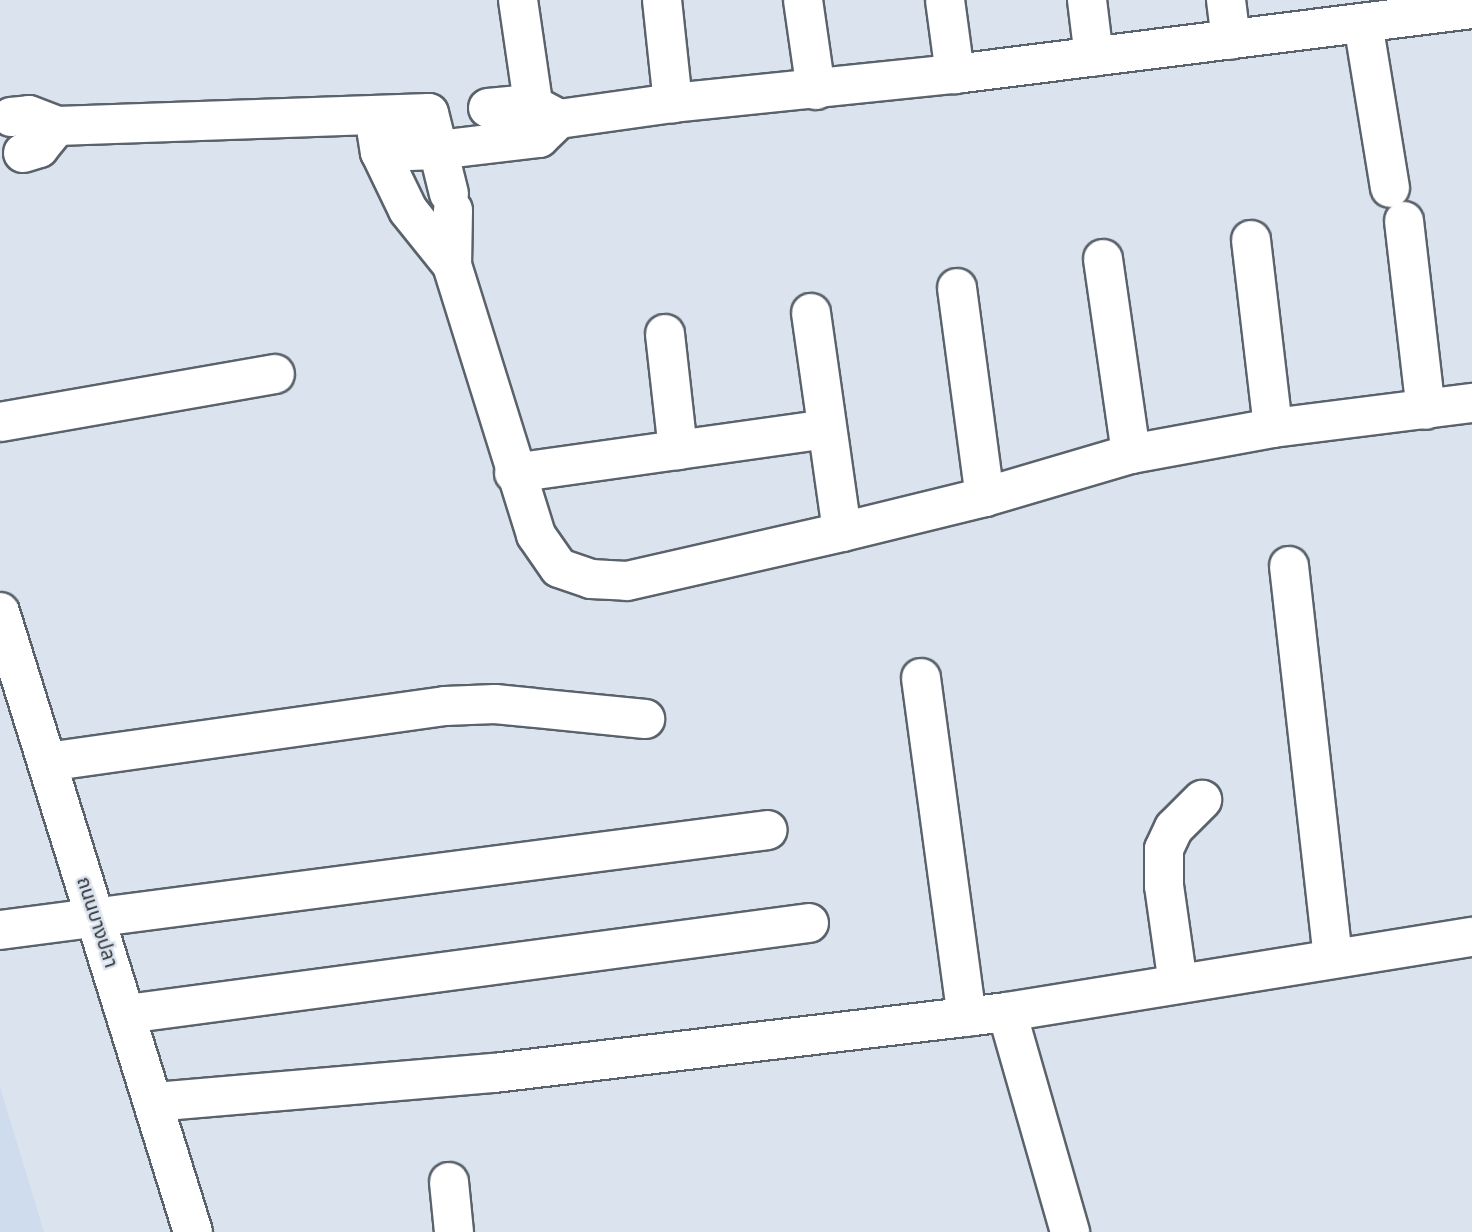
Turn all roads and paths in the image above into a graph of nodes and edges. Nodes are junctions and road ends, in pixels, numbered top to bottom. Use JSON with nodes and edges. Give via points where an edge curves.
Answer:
{"nodes":[{"id":1,"x":518,"y":0,"type":"edge"},
{"id":2,"x":662,"y":0,"type":"edge"},
{"id":3,"x":803,"y":0,"type":"edge"},
{"id":4,"x":945,"y":0,"type":"edge"},
{"id":5,"x":1087,"y":0,"type":"edge"},
{"id":6,"x":1226,"y":0,"type":"edge"},
{"id":7,"x":1472,"y":9,"type":"edge"},
{"id":8,"x":1375,"y":15,"type":"edge"},
{"id":9,"x":1231,"y":40,"type":"junction"},
{"id":10,"x":1094,"y":57,"type":"junction"},
{"id":11,"x":955,"y":74,"type":"junction"},
{"id":12,"x":816,"y":90,"type":"junction"},
{"id":13,"x":673,"y":103,"type":"junction"},
{"id":14,"x":429,"y":113,"type":"junction"},
{"id":15,"x":10,"y":117,"type":"dead end"},
{"id":16,"x":543,"y":121,"type":"junction"},
{"id":17,"x":57,"y":126,"type":"junction"},
{"id":18,"x":377,"y":134,"type":"junction"},
{"id":19,"x":439,"y":150,"type":"junction"},
{"id":20,"x":8,"y":155,"type":"edge"},
{"id":21,"x":1251,"y":240,"type":"dead end"},
{"id":22,"x":1103,"y":259,"type":"dead end"},
{"id":23,"x":452,"y":265,"type":"junction"},
{"id":24,"x":957,"y":288,"type":"dead end"},
{"id":25,"x":811,"y":313,"type":"dead end"},
{"id":26,"x":664,"y":334,"type":"dead end"},
{"id":27,"x":275,"y":374,"type":"dead end"},
{"id":28,"x":1472,"y":403,"type":"edge"},
{"id":29,"x":1426,"y":410,"type":"junction"},
{"id":30,"x":0,"y":422,"type":"edge"},
{"id":31,"x":1273,"y":428,"type":"junction"},
{"id":32,"x":826,"y":429,"type":"junction"},
{"id":33,"x":678,"y":450,"type":"junction"},
{"id":34,"x":1131,"y":454,"type":"junction"},
{"id":35,"x":514,"y":473,"type":"junction"},
{"id":36,"x":985,"y":497,"type":"junction"},
{"id":37,"x":842,"y":532,"type":"junction"},
{"id":38,"x":1289,"y":566,"type":"dead end"},
{"id":39,"x":0,"y":612,"type":"edge"},
{"id":40,"x":921,"y":678,"type":"dead end"},
{"id":41,"x":645,"y":719,"type":"dead end"},
{"id":42,"x":47,"y":762,"type":"junction"},
{"id":43,"x":1202,"y":800,"type":"dead end"},
{"id":44,"x":768,"y":830,"type":"dead end"},
{"id":45,"x":97,"y":917,"type":"junction"},
{"id":46,"x":810,"y":923,"type":"dead end"},
{"id":47,"x":0,"y":930,"type":"edge"},
{"id":48,"x":1472,"y":937,"type":"edge"},
{"id":49,"x":1333,"y":958,"type":"junction"},
{"id":50,"x":1178,"y":984,"type":"junction"},
{"id":51,"x":1007,"y":1012,"type":"junction"},
{"id":52,"x":127,"y":1014,"type":"junction"},
{"id":53,"x":967,"y":1017,"type":"junction"},
{"id":54,"x":154,"y":1102,"type":"junction"},
{"id":55,"x":449,"y":1182,"type":"dead end"},
{"id":56,"x":193,"y":1232,"type":"edge"},
{"id":57,"x":454,"y":1232,"type":"edge"},
{"id":58,"x":1069,"y":1232,"type":"edge"}],
"edges":[{"from":1,"to":16,"type":"street"},
{"from":2,"to":13,"type":"street"},
{"from":3,"to":12,"type":"street"},
{"from":4,"to":11,"type":"street"},
{"from":5,"to":10,"type":"street"},
{"from":6,"to":9,"type":"street"},
{"from":7,"to":8,"type":"street"},
{"from":8,"to":9,"type":"street"},
{"from":8,"to":29,"type":"street"},
{"from":9,"to":10,"type":"street"},
{"from":10,"to":11,"type":"street"},
{"from":11,"to":12,"type":"street"},
{"from":12,"to":13,"type":"street"},
{"from":13,"to":16,"type":"street"},
{"from":14,"to":16,"type":"street","via":[[479,109]]},
{"from":14,"to":18,"type":"street"},
{"from":14,"to":19,"type":"street"},
{"from":15,"to":17,"type":"street","via":[[29,115]]},
{"from":16,"to":19,"type":"street"},
{"from":17,"to":18,"type":"street"},
{"from":17,"to":20,"type":"street","via":[[39,148]]},
{"from":18,"to":19,"type":"street"},
{"from":18,"to":23,"type":"street","via":[[415,222]]},
{"from":19,"to":23,"type":"street","via":[[451,202]]},
{"from":21,"to":31,"type":"street"},
{"from":22,"to":34,"type":"street"},
{"from":23,"to":35,"type":"street"},
{"from":24,"to":36,"type":"street"},
{"from":25,"to":32,"type":"street"},
{"from":26,"to":33,"type":"street"},
{"from":27,"to":30,"type":"street"},
{"from":28,"to":29,"type":"street"},
{"from":29,"to":31,"type":"street"},
{"from":31,"to":34,"type":"street"},
{"from":32,"to":33,"type":"street"},
{"from":32,"to":37,"type":"street"},
{"from":33,"to":35,"type":"street"},
{"from":34,"to":36,"type":"street"},
{"from":35,"to":37,"type":"street","via":[[536,535],[559,568],[590,579],[627,581]]},
{"from":36,"to":37,"type":"street"},
{"from":38,"to":49,"type":"street"},
{"from":39,"to":42,"type":"street","name":"ถนนบางปลา"},
{"from":40,"to":53,"type":"street"},
{"from":41,"to":42,"type":"street","via":[[495,704],[445,706]]},
{"from":42,"to":45,"type":"street","name":"ถนนบางปลา"},
{"from":43,"to":50,"type":"street","via":[[1174,828],[1164,849],[1164,886]]},
{"from":44,"to":45,"type":"street"},
{"from":45,"to":47,"type":"street"},
{"from":45,"to":52,"type":"street","name":"ถนนบางปลา"},
{"from":46,"to":52,"type":"street"},
{"from":48,"to":49,"type":"street"},
{"from":49,"to":50,"type":"street"},
{"from":50,"to":51,"type":"street"},
{"from":51,"to":53,"type":"street"},
{"from":51,"to":58,"type":"street"},
{"from":52,"to":54,"type":"street","name":"ถนนบางปลา"},
{"from":53,"to":54,"type":"street","via":[[494,1073]]},
{"from":54,"to":56,"type":"street","name":"ถนนบางปลา"},
{"from":55,"to":57,"type":"street"}]}
